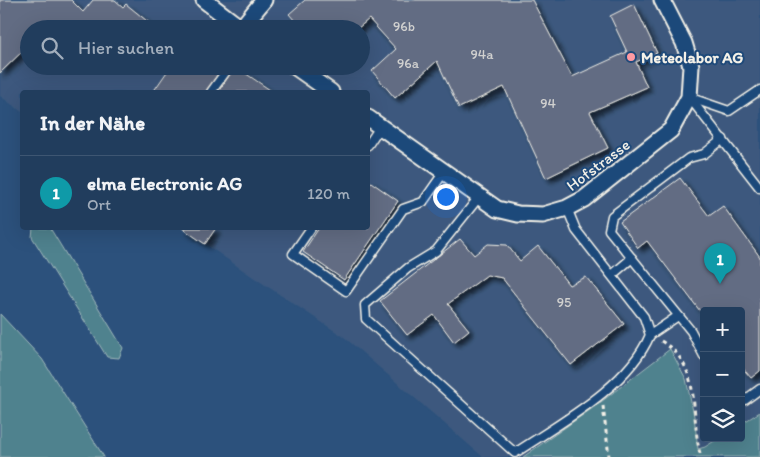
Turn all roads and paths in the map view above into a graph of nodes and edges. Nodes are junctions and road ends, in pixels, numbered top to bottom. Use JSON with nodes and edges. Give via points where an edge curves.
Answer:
{"nodes":[{"id":1,"x":204,"y":0,"type":"edge"},
{"id":2,"x":264,"y":0,"type":"edge"},
{"id":3,"x":662,"y":0,"type":"edge"},
{"id":4,"x":231,"y":20,"type":"edge"},
{"id":5,"x":248,"y":20,"type":"edge"},
{"id":6,"x":223,"y":75,"type":"edge"},
{"id":7,"x":306,"y":75,"type":"edge"},
{"id":8,"x":212,"y":90,"type":"edge"},
{"id":9,"x":325,"y":90,"type":"edge"},
{"id":10,"x":760,"y":90,"type":"edge"},
{"id":11,"x":689,"y":97,"type":"junction"},
{"id":12,"x":374,"y":123,"type":"edge"},
{"id":13,"x":370,"y":138,"type":"edge"},
{"id":14,"x":723,"y":139,"type":"junction"},
{"id":15,"x":444,"y":172,"type":"junction"},
{"id":16,"x":760,"y":188,"type":"edge"},
{"id":17,"x":479,"y":197,"type":"junction"},
{"id":18,"x":567,"y":208,"type":"junction"},
{"id":19,"x":310,"y":230,"type":"edge"},
{"id":20,"x":632,"y":258,"type":"junction"},
{"id":21,"x":612,"y":274,"type":"junction"},
{"id":22,"x":678,"y":316,"type":"junction"},
{"id":23,"x":650,"y":335,"type":"junction"},
{"id":24,"x":702,"y":352,"type":"edge"},
{"id":25,"x":760,"y":389,"type":"edge"},
{"id":26,"x":601,"y":395,"type":"junction"},
{"id":27,"x":745,"y":400,"type":"edge"},
{"id":28,"x":609,"y":457,"type":"edge"},
{"id":29,"x":701,"y":457,"type":"edge"}],
"edges":[{"from":1,"to":4,"type":"street"},
{"from":2,"to":5,"type":"street"},
{"from":3,"to":11,"type":"street","name":"Hofstrasse","via":[[684,43],[691,66]]},
{"from":6,"to":8,"type":"lane"},
{"from":7,"to":9,"type":"street"},
{"from":10,"to":11,"type":"lane","via":[[729,111]]},
{"from":11,"to":14,"type":"lane"},
{"from":11,"to":18,"type":"street","name":"Hofstrasse","via":[[672,130],[584,199]]},
{"from":12,"to":13,"type":"lane"},
{"from":12,"to":15,"type":"street","name":"Hofstrasse"},
{"from":14,"to":16,"type":"lane"},
{"from":14,"to":20,"type":"lane","via":[[704,154],[689,158],[612,216],[609,230]]},
{"from":15,"to":17,"type":"street","name":"Hofstrasse"},
{"from":15,"to":19,"type":"lane","via":[[423,202],[403,209],[346,291],[293,254]]},
{"from":17,"to":18,"type":"street","name":"Hofstrasse","via":[[497,208],[518,214],[543,215]]},
{"from":17,"to":26,"type":"lane","via":[[436,251],[408,268],[365,305],[366,319],[515,453]]},
{"from":18,"to":21,"type":"lane","via":[[576,230]]},
{"from":20,"to":21,"type":"lane"},
{"from":20,"to":22,"type":"lane"},
{"from":21,"to":23,"type":"lane","via":[[644,317]]},
{"from":22,"to":23,"type":"lane"},
{"from":22,"to":24,"type":"lane","via":[[691,331]]},
{"from":23,"to":26,"type":"lane","via":[[644,349]]},
{"from":23,"to":29,"type":"path","via":[[674,348],[687,371],[697,412]]},
{"from":25,"to":27,"type":"lane"},
{"from":26,"to":28,"type":"path"}]}
